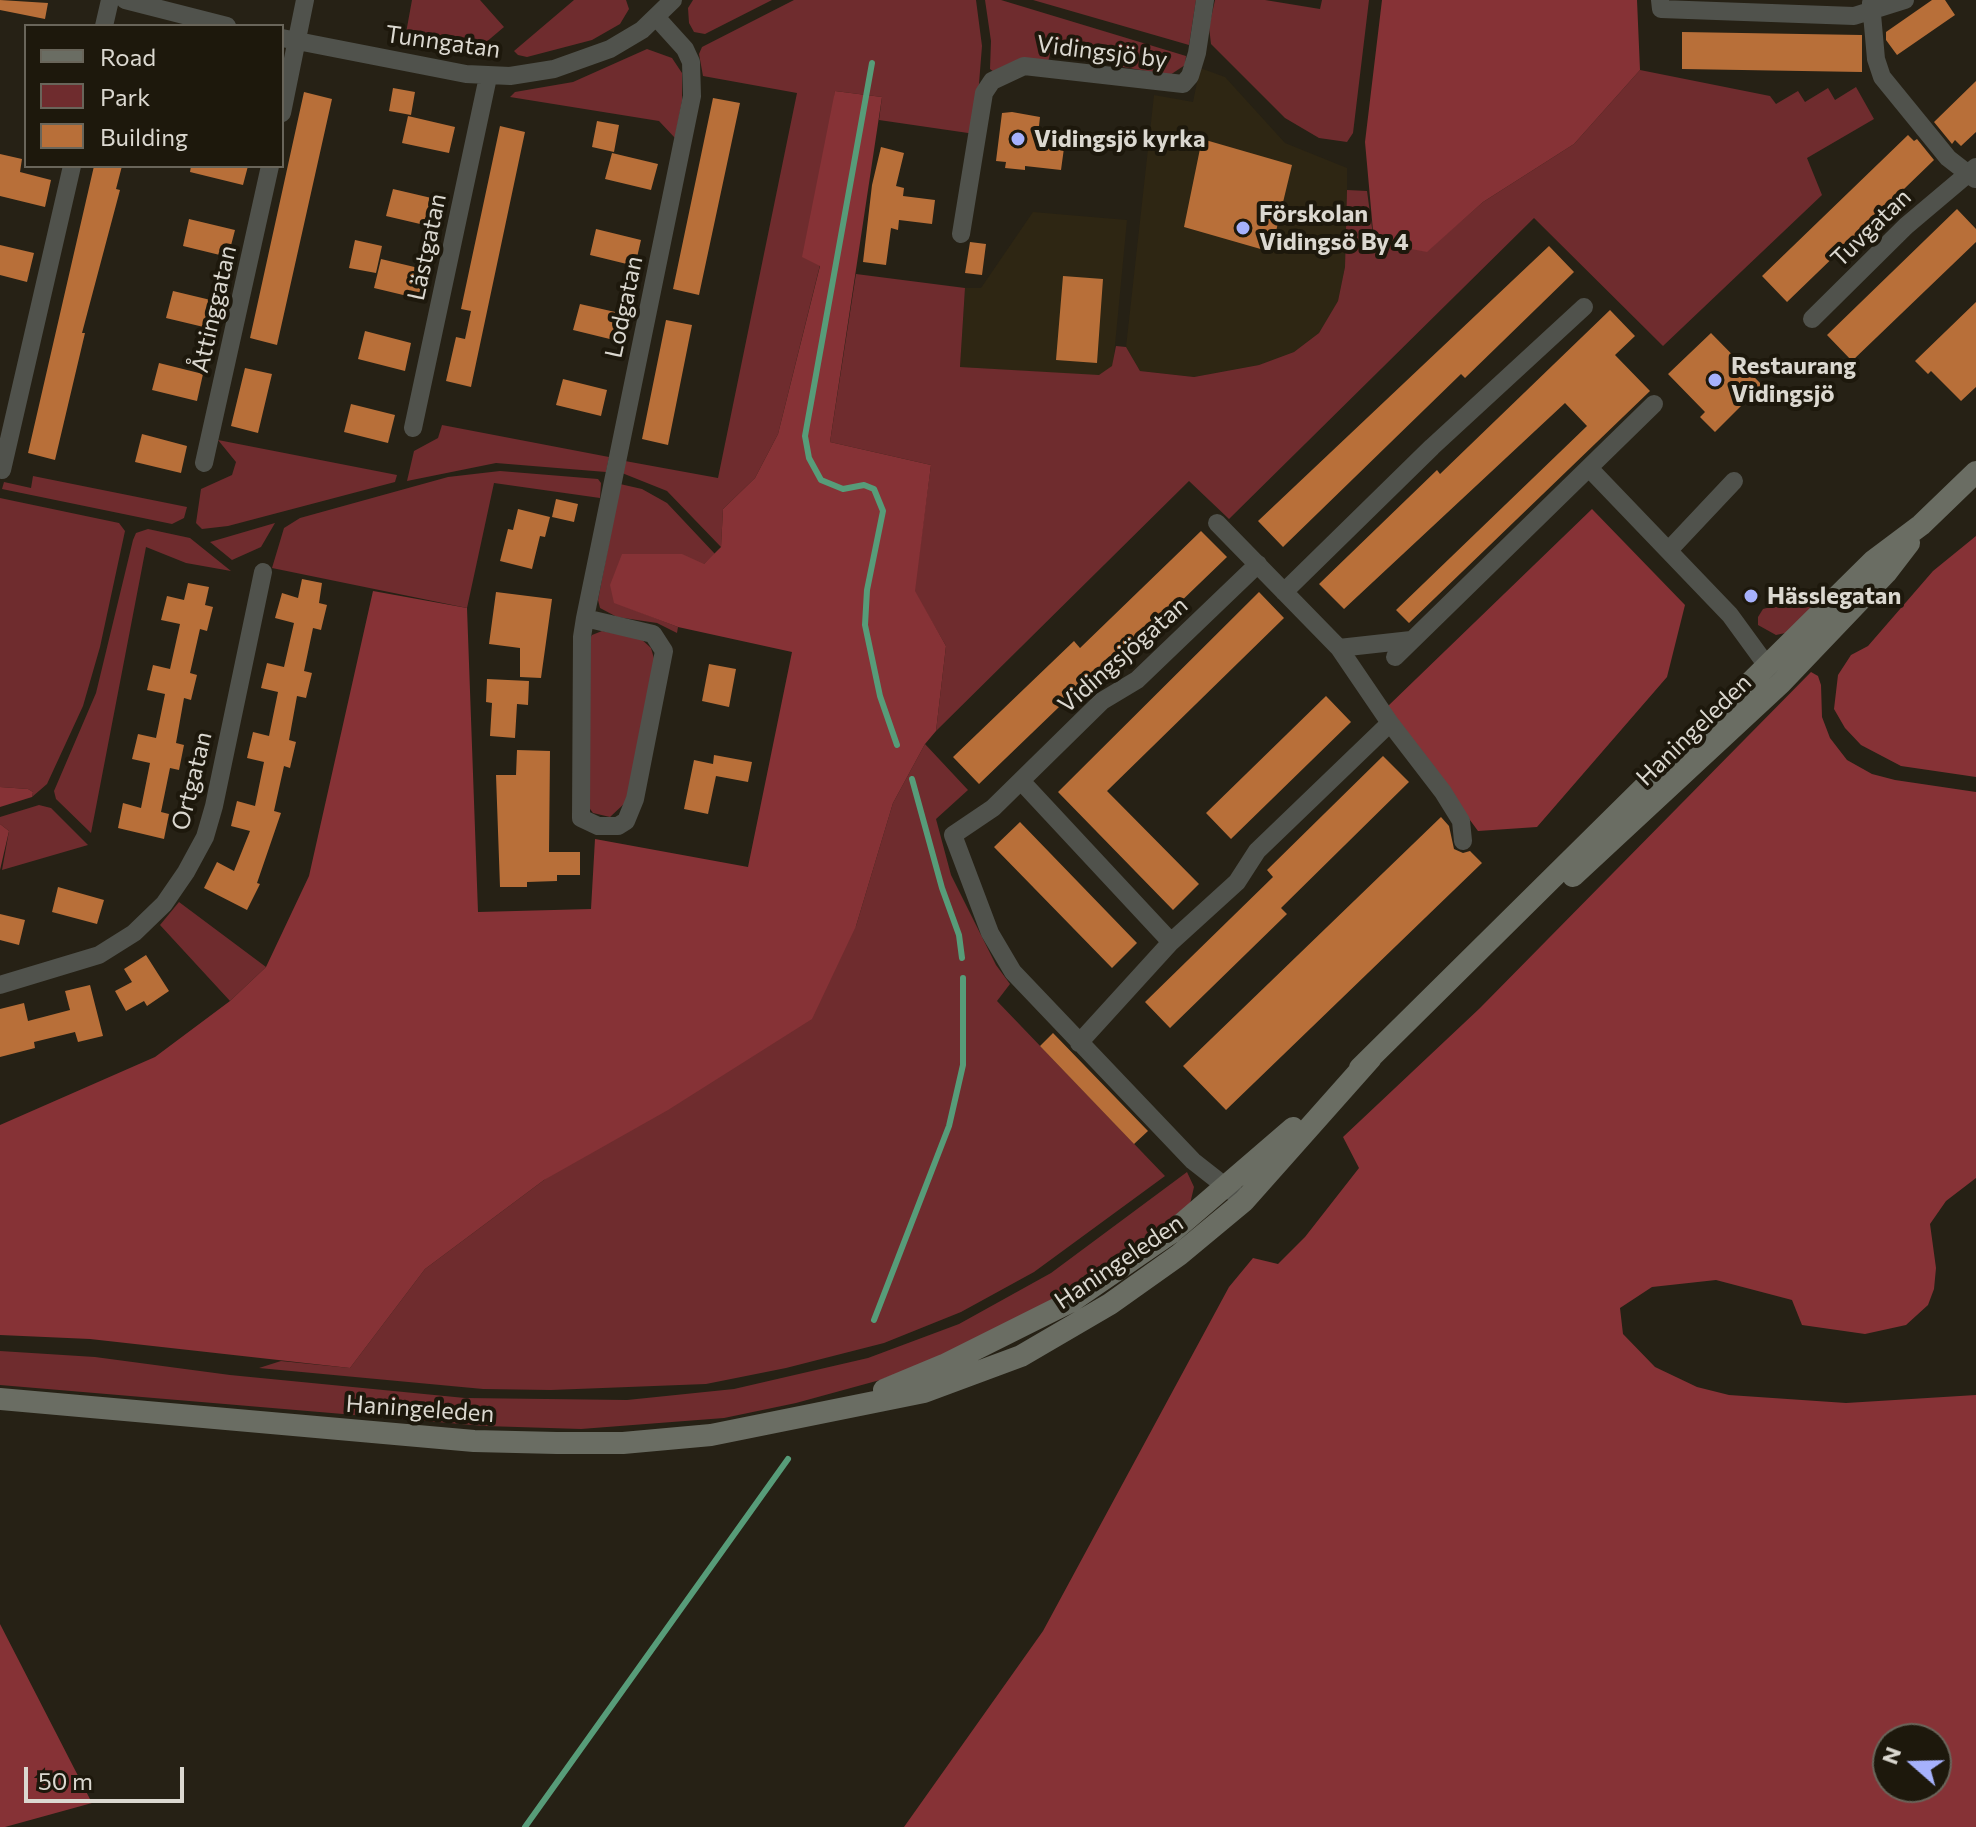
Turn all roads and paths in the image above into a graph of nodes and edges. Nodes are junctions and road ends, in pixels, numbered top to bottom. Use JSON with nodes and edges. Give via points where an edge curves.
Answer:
{"nodes":[{"id":1,"x":110,"y":0,"type":"edge"},
{"id":2,"x":125,"y":0,"type":"edge"},
{"id":3,"x":305,"y":0,"type":"edge"},
{"id":4,"x":673,"y":0,"type":"edge"},
{"id":5,"x":1205,"y":0,"type":"edge"},
{"id":6,"x":1660,"y":0,"type":"edge"},
{"id":7,"x":1905,"y":0,"type":"edge"},
{"id":8,"x":1871,"y":6,"type":"edge"},
{"id":9,"x":656,"y":17,"type":"junction"},
{"id":10,"x":104,"y":24,"type":"edge"},
{"id":11,"x":219,"y":24,"type":"edge"},
{"id":12,"x":290,"y":40,"type":"edge"},
{"id":13,"x":488,"y":77,"type":"junction"},
{"id":14,"x":284,"y":95,"type":"edge"},
{"id":15,"x":72,"y":168,"type":"edge"},
{"id":16,"x":270,"y":168,"type":"edge"},
{"id":17,"x":1972,"y":173,"type":"edge"},
{"id":18,"x":961,"y":234,"type":"dead end"},
{"id":19,"x":1584,"y":307,"type":"dead end"},
{"id":20,"x":1812,"y":319,"type":"dead end"},
{"id":21,"x":1654,"y":404,"type":"dead end"},
{"id":22,"x":413,"y":428,"type":"dead end"},
{"id":23,"x":204,"y":463,"type":"dead end"},
{"id":24,"x":1589,"y":468,"type":"junction"},
{"id":25,"x":2,"y":470,"type":"dead end"},
{"id":26,"x":1976,"y":472,"type":"edge"},
{"id":27,"x":1734,"y":481,"type":"dead end"},
{"id":28,"x":1217,"y":523,"type":"dead end"},
{"id":29,"x":1669,"y":550,"type":"junction"},
{"id":30,"x":1258,"y":564,"type":"junction"},
{"id":31,"x":263,"y":572,"type":"dead end"},
{"id":32,"x":1284,"y":592,"type":"junction"},
{"id":33,"x":585,"y":618,"type":"junction"},
{"id":34,"x":1411,"y":640,"type":"junction"},
{"id":35,"x":1339,"y":648,"type":"junction"},
{"id":36,"x":1395,"y":657,"type":"dead end"},
{"id":37,"x":1773,"y":675,"type":"junction"},
{"id":38,"x":1390,"y":723,"type":"junction"},
{"id":39,"x":1021,"y":781,"type":"junction"},
{"id":40,"x":1463,"y":841,"type":"dead end"},
{"id":41,"x":1171,"y":942,"type":"junction"},
{"id":42,"x":0,"y":985,"type":"edge"},
{"id":43,"x":1079,"y":1043,"type":"junction"},
{"id":44,"x":1371,"y":1058,"type":"junction"},
{"id":45,"x":1224,"y":1188,"type":"junction"},
{"id":46,"x":1244,"y":1201,"type":"junction"},
{"id":47,"x":0,"y":1399,"type":"edge"},
{"id":48,"x":834,"y":1410,"type":"junction"}],
"edges":[{"from":1,"to":10,"type":"street"},
{"from":2,"to":11,"type":"street"},
{"from":3,"to":12,"type":"street"},
{"from":4,"to":9,"type":"street","name":"Tunngatan"},
{"from":5,"to":18,"type":"street","name":"Vidingsjö by","via":[[1197,53],[1183,84],[1024,66],[992,81],[984,93]]},
{"from":6,"to":8,"type":"street","via":[[1661,9],[1854,16]]},
{"from":7,"to":8,"type":"street"},
{"from":8,"to":17,"type":"street","name":"Tuvgatan","via":[[1882,77],[1948,158]]},
{"from":9,"to":13,"type":"street","name":"Tunngatan","via":[[610,49],[579,62]]},
{"from":9,"to":33,"type":"street","name":"Lodgatan","via":[[691,62],[692,96]]},
{"from":12,"to":13,"type":"street","name":"Tunngatan"},
{"from":12,"to":14,"type":"street"},
{"from":13,"to":22,"type":"street","name":"Lästgatan"},
{"from":15,"to":25,"type":"street"},
{"from":16,"to":23,"type":"street","name":"Åttinggatan"},
{"from":17,"to":20,"type":"street","name":"Tuvgatan"},
{"from":19,"to":32,"type":"street"},
{"from":21,"to":24,"type":"street"},
{"from":24,"to":29,"type":"street"},
{"from":24,"to":34,"type":"street"},
{"from":26,"to":37,"type":"main road","name":"Haningeleden","via":[[1921,525],[1886,573]]},
{"from":27,"to":29,"type":"street"},
{"from":28,"to":30,"type":"street"},
{"from":29,"to":37,"type":"street","via":[[1730,615]]},
{"from":30,"to":32,"type":"street"},
{"from":30,"to":39,"type":"street","name":"Vidingsjögatan","via":[[1137,680],[1102,701]]},
{"from":31,"to":42,"type":"street","name":"Ortgatan","via":[[214,806],[186,872],[164,904],[134,933],[99,955]]},
{"from":32,"to":35,"type":"street"},
{"from":33,"to":33,"type":"street","name":"Lodgatan","via":[[581,818],[598,826],[618,826],[626,821],[635,799],[664,651],[653,634]]},
{"from":34,"to":35,"type":"street"},
{"from":34,"to":36,"type":"street"},
{"from":35,"to":38,"type":"street"},
{"from":37,"to":44,"type":"main road","name":"Haningeleden","via":[[1599,855],[1482,950]]},
{"from":38,"to":40,"type":"street","via":[[1461,821]]},
{"from":38,"to":41,"type":"street","via":[[1251,857],[1237,882]]},
{"from":39,"to":41,"type":"street"},
{"from":39,"to":43,"type":"street","name":"Vidingsjögatan","via":[[953,835],[990,933],[1013,972]]},
{"from":41,"to":43,"type":"street"},
{"from":43,"to":45,"type":"street","name":"Vidingsjögatan"},
{"from":44,"to":45,"type":"main road","name":"Haningeleden"},
{"from":44,"to":46,"type":"main road","name":"Haningeleden"},
{"from":45,"to":46,"type":"street","name":"Vidingsjögatan"},
{"from":45,"to":48,"type":"main road","name":"Haningeleden","via":[[1171,1233],[1072,1301],[944,1365]]},
{"from":46,"to":48,"type":"main road","name":"Haningeleden","via":[[1144,1282],[1021,1356],[924,1392]]},
{"from":47,"to":48,"type":"main road","name":"Haningeleden","via":[[415,1436],[557,1443],[711,1435]]}]}
